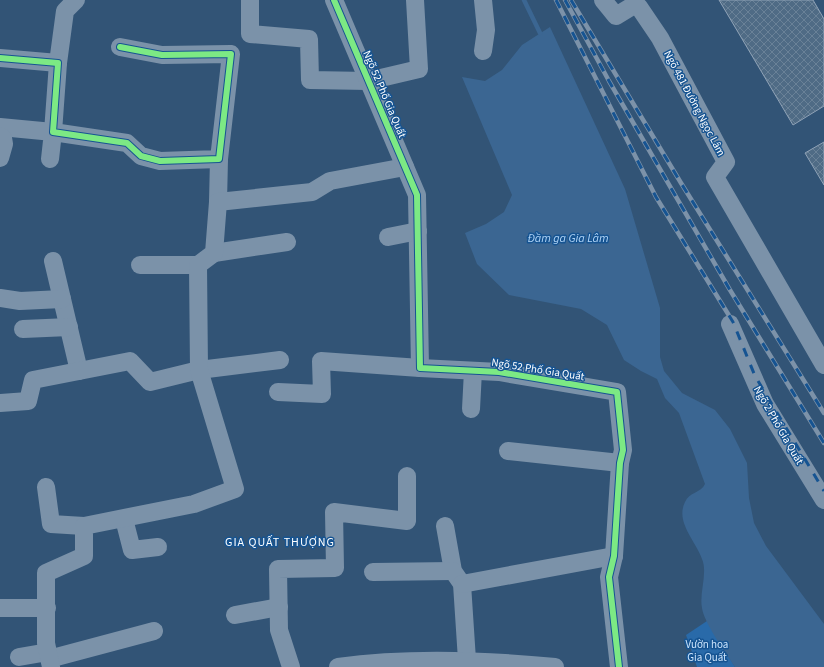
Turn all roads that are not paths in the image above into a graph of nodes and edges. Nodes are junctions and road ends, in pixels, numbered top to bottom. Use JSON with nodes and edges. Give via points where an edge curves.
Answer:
{"nodes":[{"id":1,"x":76,"y":0,"type":"edge"},
{"id":2,"x":250,"y":0,"type":"edge"},
{"id":3,"x":334,"y":0,"type":"edge"},
{"id":4,"x":415,"y":0,"type":"edge"},
{"id":5,"x":483,"y":0,"type":"edge"},
{"id":6,"x":603,"y":0,"type":"edge"},
{"id":7,"x":120,"y":47,"type":"dead end"},
{"id":8,"x":483,"y":51,"type":"dead end"},
{"id":9,"x":0,"y":58,"type":"edge"},
{"id":10,"x":58,"y":63,"type":"junction"},
{"id":11,"x":368,"y":82,"type":"junction"},
{"id":12,"x":0,"y":127,"type":"edge"},
{"id":13,"x":53,"y":132,"type":"junction"},
{"id":14,"x":0,"y":136,"type":"edge"},
{"id":15,"x":0,"y":158,"type":"edge"},
{"id":16,"x":50,"y":159,"type":"dead end"},
{"id":17,"x":219,"y":159,"type":"junction"},
{"id":18,"x":405,"y":167,"type":"junction"},
{"id":19,"x":218,"y":202,"type":"junction"},
{"id":20,"x":418,"y":231,"type":"junction"},
{"id":21,"x":388,"y":237,"type":"dead end"},
{"id":22,"x":287,"y":242,"type":"dead end"},
{"id":23,"x":214,"y":253,"type":"junction"},
{"id":24,"x":53,"y":261,"type":"dead end"},
{"id":25,"x":198,"y":265,"type":"junction"},
{"id":26,"x":140,"y":266,"type":"dead end"},
{"id":27,"x":0,"y":298,"type":"edge"},
{"id":28,"x":62,"y":299,"type":"junction"},
{"id":29,"x":730,"y":324,"type":"dead end"},
{"id":30,"x":69,"y":327,"type":"junction"},
{"id":31,"x":22,"y":329,"type":"dead end"},
{"id":32,"x":280,"y":360,"type":"dead end"},
{"id":33,"x":824,"y":365,"type":"edge"},
{"id":34,"x":420,"y":368,"type":"junction"},
{"id":35,"x":199,"y":370,"type":"junction"},
{"id":36,"x":79,"y":371,"type":"junction"},
{"id":37,"x":473,"y":371,"type":"junction"},
{"id":38,"x":278,"y":392,"type":"dead end"},
{"id":39,"x":0,"y":403,"type":"edge"},
{"id":40,"x":471,"y":409,"type":"dead end"},
{"id":41,"x":508,"y":451,"type":"dead end"},
{"id":42,"x":620,"y":463,"type":"junction"},
{"id":43,"x":407,"y":476,"type":"dead end"},
{"id":44,"x":46,"y":487,"type":"dead end"},
{"id":45,"x":824,"y":500,"type":"edge"},
{"id":46,"x":124,"y":519,"type":"junction"},
{"id":47,"x":84,"y":526,"type":"junction"},
{"id":48,"x":445,"y":526,"type":"dead end"},
{"id":49,"x":158,"y":547,"type":"dead end"},
{"id":50,"x":614,"y":556,"type":"junction"},
{"id":51,"x":373,"y":572,"type":"dead end"},
{"id":52,"x":458,"y":578,"type":"junction"},
{"id":53,"x":279,"y":607,"type":"junction"},
{"id":54,"x":0,"y":608,"type":"edge"},
{"id":55,"x":47,"y":608,"type":"junction"},
{"id":56,"x":235,"y":615,"type":"dead end"},
{"id":57,"x":154,"y":630,"type":"dead end"},
{"id":58,"x":19,"y":657,"type":"dead end"},
{"id":59,"x":49,"y":659,"type":"edge"},
{"id":60,"x":467,"y":660,"type":"junction"},
{"id":61,"x":364,"y":665,"type":"edge"},
{"id":62,"x":504,"y":665,"type":"edge"},
{"id":63,"x":291,"y":667,"type":"edge"},
{"id":64,"x":338,"y":667,"type":"edge"},
{"id":65,"x":555,"y":667,"type":"edge"},
{"id":66,"x":619,"y":667,"type":"edge"}],
"edges":[{"from":1,"to":10,"type":"street","via":[[65,11]]},
{"from":2,"to":11,"type":"street","via":[[250,34],[309,39],[310,80]]},
{"from":3,"to":11,"type":"street","name":"Ngõ 52 Phố Gia Quất"},
{"from":4,"to":11,"type":"street","via":[[419,69]]},
{"from":5,"to":8,"type":"street","via":[[486,30]]},
{"from":6,"to":33,"type":"street","name":"Ngõ 481 Đường Ngọc Lâm","via":[[616,16],[634,5],[639,7],[660,38],[726,162],[715,177]]},
{"from":7,"to":17,"type":"street","via":[[162,55],[231,54]]},
{"from":9,"to":10,"type":"street"},
{"from":10,"to":13,"type":"street"},
{"from":11,"to":18,"type":"street","name":"Ngõ 52 Phố Gia Quất"},
{"from":12,"to":13,"type":"street"},
{"from":13,"to":16,"type":"street"},
{"from":13,"to":17,"type":"street","via":[[127,143],[140,156],[160,161]]},
{"from":14,"to":15,"type":"street","via":[[4,144]]},
{"from":17,"to":19,"type":"street"},
{"from":18,"to":19,"type":"street","via":[[330,181],[312,192]]},
{"from":18,"to":20,"type":"street","name":"Ngõ 52 Phố Gia Quất","via":[[417,195]]},
{"from":19,"to":23,"type":"street"},
{"from":20,"to":21,"type":"street"},
{"from":20,"to":34,"type":"street","name":"Ngõ 52 Phố Gia Quất"},
{"from":22,"to":23,"type":"street"},
{"from":23,"to":25,"type":"street"},
{"from":24,"to":28,"type":"street"},
{"from":25,"to":26,"type":"street"},
{"from":25,"to":35,"type":"street"},
{"from":27,"to":28,"type":"street","via":[[20,301]]},
{"from":28,"to":30,"type":"street"},
{"from":29,"to":45,"type":"street","name":"Ngõ 2 Phố Gia Quất","via":[[765,404]]},
{"from":30,"to":31,"type":"street"},
{"from":30,"to":36,"type":"street"},
{"from":32,"to":35,"type":"street"},
{"from":34,"to":37,"type":"street","name":"Ngõ 52 Phố Gia Quất"},
{"from":34,"to":38,"type":"street","via":[[321,361],[322,394]]},
{"from":35,"to":36,"type":"street","via":[[150,382],[130,361]]},
{"from":35,"to":46,"type":"street","via":[[235,489],[194,504]]},
{"from":36,"to":39,"type":"street","via":[[33,380],[28,401]]},
{"from":37,"to":40,"type":"street"},
{"from":37,"to":42,"type":"street","name":"Ngõ 52 Phố Gia Quất","via":[[499,372],[617,392],[623,450]]},
{"from":41,"to":42,"type":"street"},
{"from":42,"to":50,"type":"street","name":"Ngõ 52 Phố Gia Quất"},
{"from":43,"to":53,"type":"street","via":[[407,521],[334,512],[335,568],[278,569]]},
{"from":44,"to":47,"type":"street","via":[[52,524]]},
{"from":46,"to":47,"type":"street"},
{"from":46,"to":49,"type":"street","via":[[132,550]]},
{"from":47,"to":55,"type":"street","via":[[84,556],[46,573]]},
{"from":48,"to":52,"type":"street"},
{"from":50,"to":52,"type":"street"},
{"from":50,"to":66,"type":"street","name":"Ngõ 52 Phố Gia Quất","via":[[609,577]]},
{"from":51,"to":52,"type":"street"},
{"from":52,"to":60,"type":"street"},
{"from":53,"to":56,"type":"street"},
{"from":53,"to":63,"type":"street","via":[[279,630]]},
{"from":54,"to":55,"type":"street"},
{"from":55,"to":59,"type":"street","via":[[46,643]]},
{"from":57,"to":59,"type":"street"},
{"from":58,"to":59,"type":"street"},
{"from":60,"to":61,"type":"street"},
{"from":60,"to":62,"type":"street"},
{"from":61,"to":64,"type":"street"},
{"from":62,"to":65,"type":"street"}]}
